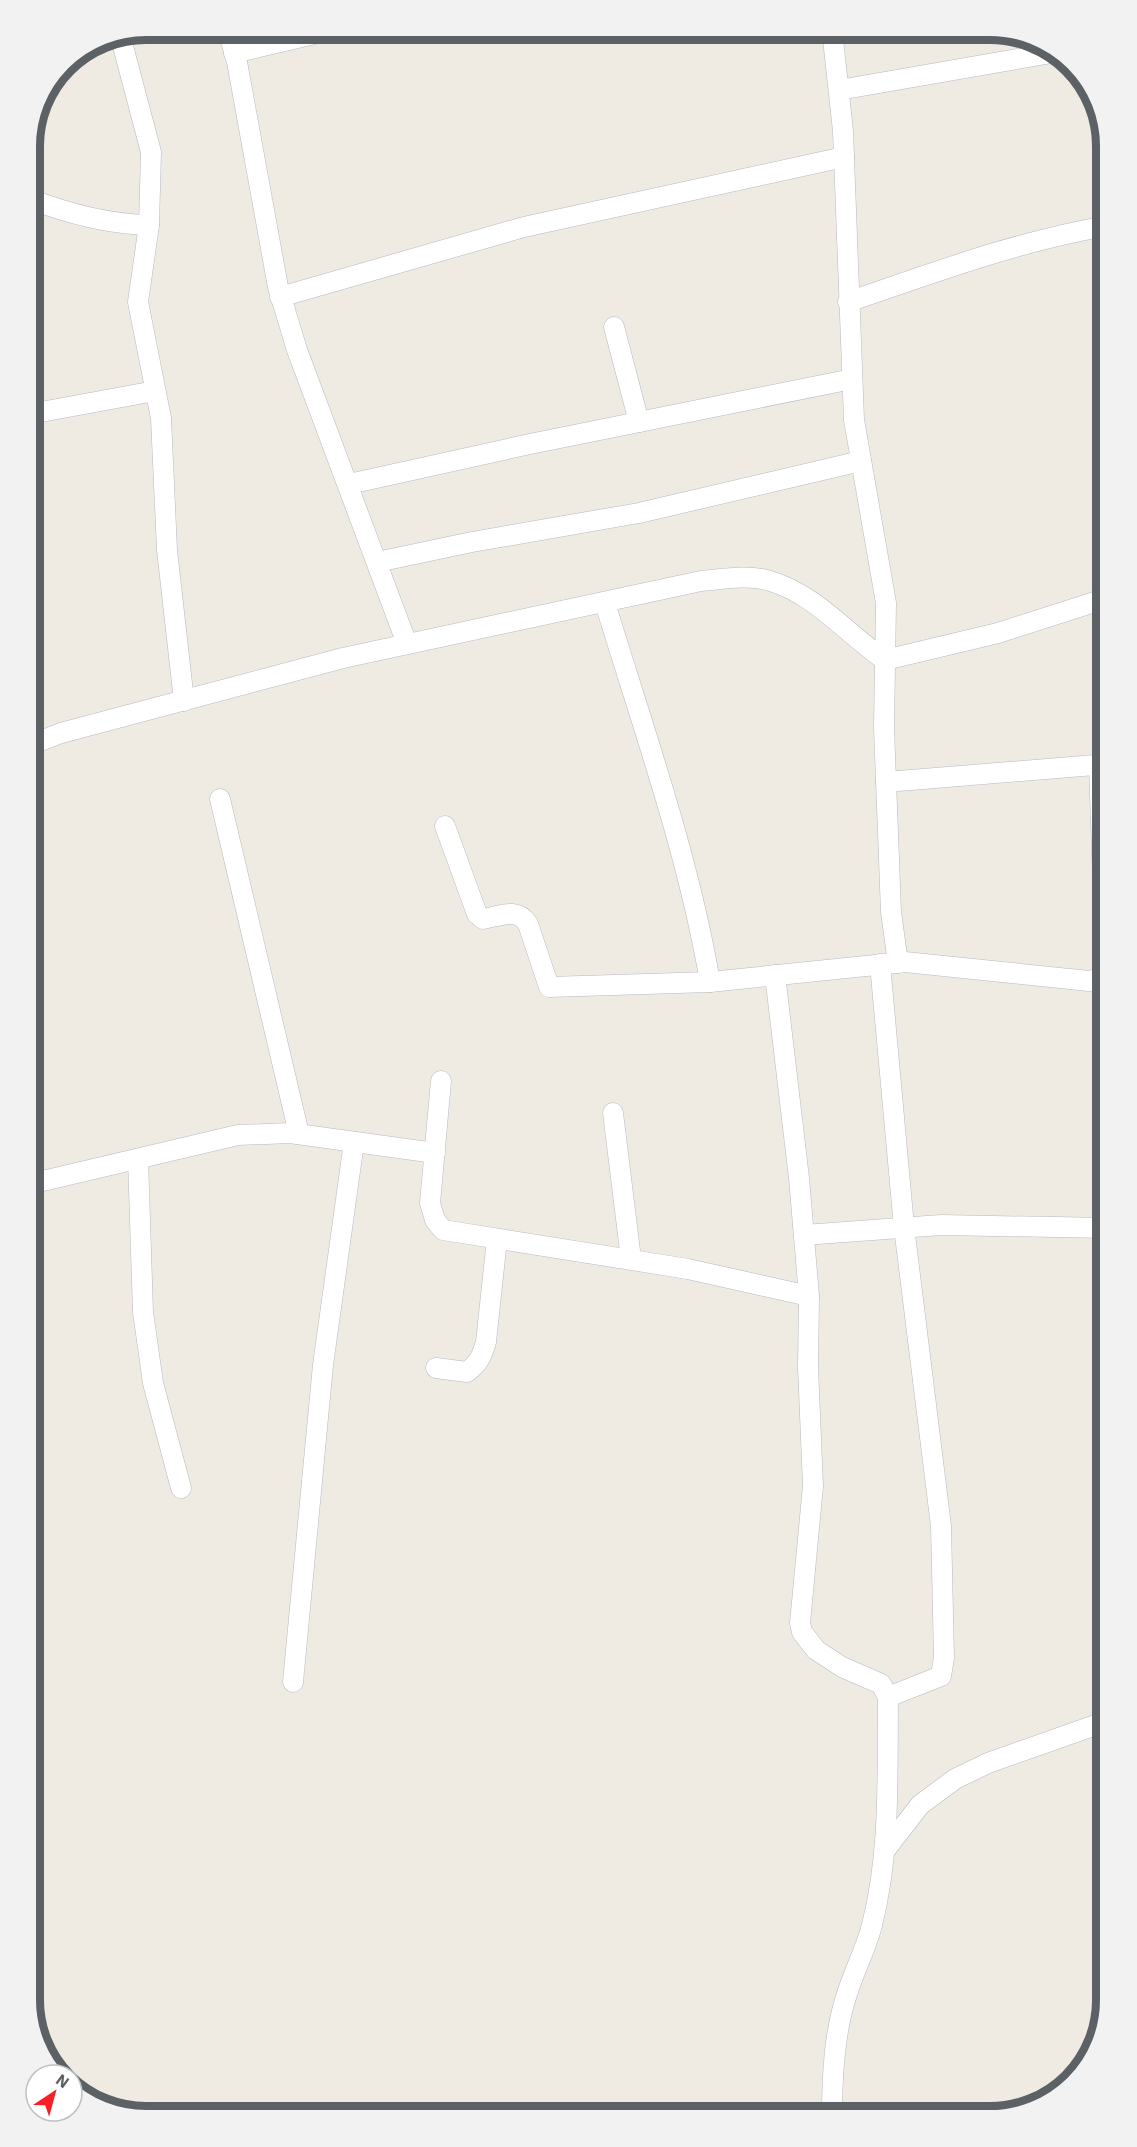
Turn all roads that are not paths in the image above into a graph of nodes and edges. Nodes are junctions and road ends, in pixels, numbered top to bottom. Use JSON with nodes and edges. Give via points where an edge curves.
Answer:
{"nodes":[{"id":1,"x":231,"y":40,"type":"edge"},
{"id":2,"x":288,"y":40,"type":"edge"},
{"id":3,"x":833,"y":41,"type":"edge"},
{"id":4,"x":122,"y":43,"type":"edge"},
{"id":5,"x":234,"y":53,"type":"junction"},
{"id":6,"x":1043,"y":54,"type":"edge"},
{"id":7,"x":839,"y":90,"type":"junction"},
{"id":8,"x":844,"y":157,"type":"junction"},
{"id":9,"x":41,"y":203,"type":"edge"},
{"id":10,"x":149,"y":225,"type":"junction"},
{"id":11,"x":1096,"y":228,"type":"edge"},
{"id":12,"x":280,"y":297,"type":"junction"},
{"id":13,"x":848,"y":302,"type":"junction"},
{"id":14,"x":614,"y":327,"type":"dead end"},
{"id":15,"x":852,"y":378,"type":"junction"},
{"id":16,"x":155,"y":391,"type":"junction"},
{"id":17,"x":41,"y":412,"type":"edge"},
{"id":18,"x":639,"y":422,"type":"junction"},
{"id":19,"x":861,"y":461,"type":"junction"},
{"id":20,"x":349,"y":484,"type":"junction"},
{"id":21,"x":377,"y":562,"type":"junction"},
{"id":22,"x":1096,"y":602,"type":"edge"},
{"id":23,"x":605,"y":603,"type":"junction"},
{"id":24,"x":407,"y":644,"type":"junction"},
{"id":25,"x":885,"y":660,"type":"junction"},
{"id":26,"x":184,"y":701,"type":"junction"},
{"id":27,"x":41,"y":741,"type":"edge"},
{"id":28,"x":1096,"y":766,"type":"edge"},
{"id":29,"x":886,"y":782,"type":"junction"},
{"id":30,"x":220,"y":799,"type":"dead end"},
{"id":31,"x":445,"y":826,"type":"dead end"},
{"id":32,"x":889,"y":963,"type":"junction"},
{"id":33,"x":775,"y":975,"type":"junction"},
{"id":34,"x":1096,"y":979,"type":"edge"},
{"id":35,"x":710,"y":982,"type":"junction"},
{"id":36,"x":441,"y":1082,"type":"dead end"},
{"id":37,"x":613,"y":1113,"type":"dead end"},
{"id":38,"x":299,"y":1134,"type":"junction"},
{"id":39,"x":354,"y":1142,"type":"junction"},
{"id":40,"x":435,"y":1153,"type":"junction"},
{"id":41,"x":138,"y":1159,"type":"junction"},
{"id":42,"x":40,"y":1182,"type":"edge"},
{"id":43,"x":904,"y":1227,"type":"junction"},
{"id":44,"x":1096,"y":1228,"type":"edge"},
{"id":45,"x":804,"y":1235,"type":"junction"},
{"id":46,"x":497,"y":1239,"type":"junction"},
{"id":47,"x":631,"y":1259,"type":"junction"},
{"id":48,"x":809,"y":1296,"type":"junction"},
{"id":49,"x":436,"y":1368,"type":"dead end"},
{"id":50,"x":181,"y":1488,"type":"dead end"},
{"id":51,"x":293,"y":1682,"type":"dead end"},
{"id":52,"x":888,"y":1697,"type":"junction"},
{"id":53,"x":1096,"y":1724,"type":"edge"},
{"id":54,"x":886,"y":1849,"type":"junction"},
{"id":55,"x":832,"y":2106,"type":"edge"}],
"edges":[{"from":1,"to":5,"type":"street"},
{"from":2,"to":5,"type":"street"},
{"from":3,"to":7,"type":"street"},
{"from":4,"to":10,"type":"street","via":[[151,152]]},
{"from":5,"to":12,"type":"street"},
{"from":6,"to":7,"type":"street"},
{"from":7,"to":8,"type":"street"},
{"from":8,"to":12,"type":"street","via":[[524,227]]},
{"from":8,"to":13,"type":"street"},
{"from":9,"to":10,"type":"street","via":[[113,223]]},
{"from":10,"to":16,"type":"street","via":[[138,302]]},
{"from":11,"to":13,"type":"street","via":[[1003,250]]},
{"from":12,"to":20,"type":"street"},
{"from":13,"to":15,"type":"street"},
{"from":14,"to":18,"type":"street"},
{"from":15,"to":18,"type":"street"},
{"from":15,"to":19,"type":"street"},
{"from":16,"to":17,"type":"street"},
{"from":16,"to":26,"type":"street"},
{"from":18,"to":20,"type":"street"},
{"from":19,"to":21,"type":"street","via":[[639,513]]},
{"from":19,"to":25,"type":"street","via":[[885,603]]},
{"from":20,"to":21,"type":"street"},
{"from":21,"to":24,"type":"street"},
{"from":22,"to":25,"type":"street","via":[[998,633]]},
{"from":23,"to":24,"type":"street"},
{"from":23,"to":25,"type":"street","via":[[701,581],[771,581],[807,598]]},
{"from":23,"to":35,"type":"street","via":[[668,807],[700,925]]},
{"from":24,"to":26,"type":"street"},
{"from":25,"to":29,"type":"street"},
{"from":26,"to":27,"type":"street"},
{"from":28,"to":29,"type":"street"},
{"from":29,"to":32,"type":"street"},
{"from":30,"to":38,"type":"street"},
{"from":31,"to":35,"type":"street","via":[[477,914],[483,919],[516,913],[522,916],[549,987]]},
{"from":32,"to":33,"type":"street"},
{"from":32,"to":34,"type":"street"},
{"from":32,"to":43,"type":"street"},
{"from":33,"to":35,"type":"street"},
{"from":33,"to":45,"type":"street"},
{"from":36,"to":40,"type":"street"},
{"from":37,"to":47,"type":"street"},
{"from":38,"to":39,"type":"street"},
{"from":38,"to":41,"type":"street","via":[[238,1135]]},
{"from":39,"to":40,"type":"street"},
{"from":39,"to":51,"type":"street","via":[[323,1365]]},
{"from":40,"to":46,"type":"street","via":[[430,1203],[438,1225],[449,1232]]},
{"from":41,"to":42,"type":"street"},
{"from":41,"to":50,"type":"street","via":[[143,1312],[153,1383]]},
{"from":43,"to":44,"type":"street"},
{"from":43,"to":45,"type":"street"},
{"from":43,"to":52,"type":"street","via":[[941,1526],[944,1658],[941,1676]]},
{"from":45,"to":48,"type":"street"},
{"from":46,"to":47,"type":"street"},
{"from":46,"to":49,"type":"street","via":[[482,1356],[467,1372]]},
{"from":47,"to":48,"type":"street"},
{"from":48,"to":52,"type":"street","via":[[813,1486],[800,1623],[816,1650],[842,1667],[881,1684]]},
{"from":52,"to":54,"type":"street"},
{"from":53,"to":54,"type":"street","via":[[955,1779],[920,1805]]},
{"from":54,"to":55,"type":"street","via":[[872,1926],[846,1996],[839,2028]]}]}
